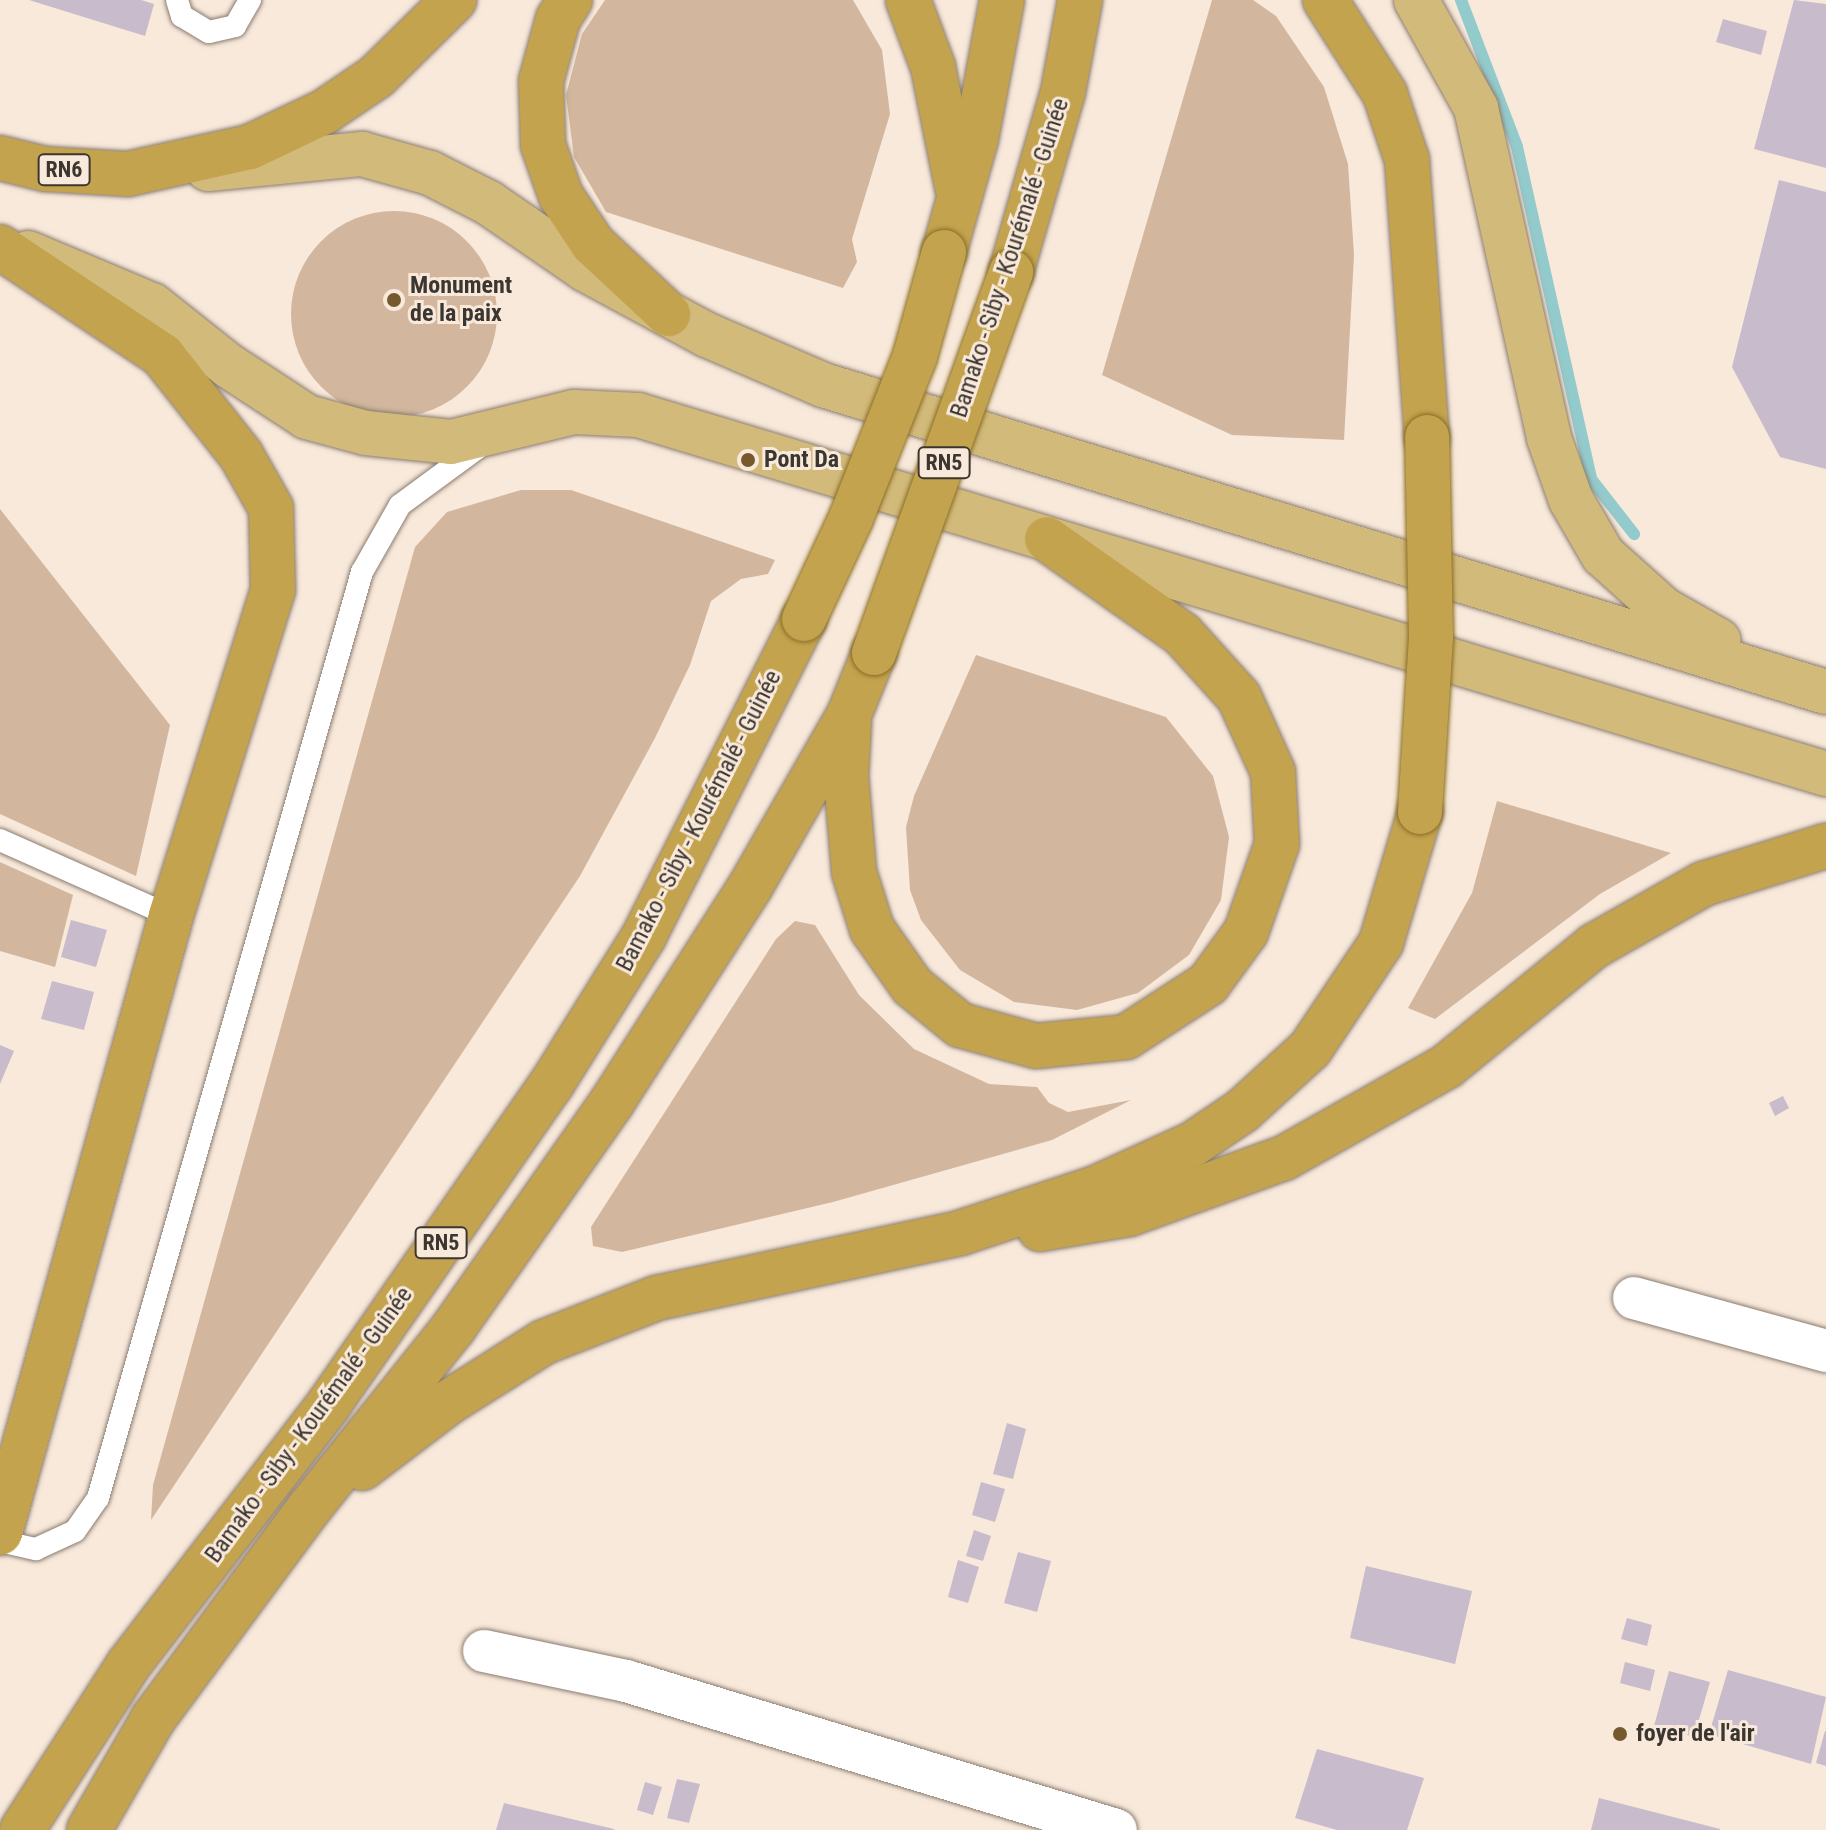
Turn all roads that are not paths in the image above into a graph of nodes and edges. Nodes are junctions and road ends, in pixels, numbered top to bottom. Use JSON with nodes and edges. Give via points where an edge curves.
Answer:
{"nodes":[{"id":1,"x":177,"y":0,"type":"edge"},
{"id":2,"x":250,"y":0,"type":"edge"},
{"id":3,"x":454,"y":0,"type":"edge"},
{"id":4,"x":570,"y":0,"type":"edge"},
{"id":5,"x":908,"y":0,"type":"edge"},
{"id":6,"x":1002,"y":0,"type":"edge"},
{"id":7,"x":1080,"y":0,"type":"edge"},
{"id":8,"x":1325,"y":0,"type":"edge"},
{"id":9,"x":1416,"y":0,"type":"edge"},
{"id":10,"x":0,"y":158,"type":"edge"},
{"id":11,"x":128,"y":174,"type":"junction"},
{"id":12,"x":960,"y":201,"type":"junction"},
{"id":13,"x":0,"y":241,"type":"edge"},
{"id":14,"x":0,"y":247,"type":"edge"},
{"id":15,"x":668,"y":314,"type":"junction"},
{"id":16,"x":497,"y":434,"type":"junction"},
{"id":17,"x":1047,"y":539,"type":"junction"},
{"id":18,"x":1806,"y":686,"type":"edge"},
{"id":19,"x":849,"y":715,"type":"junction"},
{"id":20,"x":1826,"y":774,"type":"edge"},
{"id":21,"x":0,"y":840,"type":"edge"},
{"id":22,"x":1826,"y":846,"type":"edge"},
{"id":23,"x":171,"y":916,"type":"junction"},
{"id":24,"x":960,"y":1233,"type":"junction"},
{"id":25,"x":1634,"y":1298,"type":"dead end"},
{"id":26,"x":1826,"y":1351,"type":"edge"},
{"id":27,"x":310,"y":1507,"type":"junction"},
{"id":28,"x":0,"y":1533,"type":"edge"},
{"id":29,"x":0,"y":1541,"type":"edge"},
{"id":30,"x":484,"y":1651,"type":"dead end"},
{"id":31,"x":22,"y":1830,"type":"edge"},
{"id":32,"x":89,"y":1830,"type":"edge"},
{"id":33,"x":1116,"y":1830,"type":"edge"}],
"edges":[{"from":1,"to":2,"type":"lane","via":[[191,25],[209,32],[235,26]]},
{"from":3,"to":11,"type":"highway","via":[[376,77],[324,112],[250,147]]},
{"from":4,"to":15,"type":"highway","via":[[558,19],[541,81],[543,145],[561,196],[593,244]]},
{"from":5,"to":12,"type":"highway","via":[[933,67]]},
{"from":6,"to":12,"type":"highway","name":"Bamako - Siby - Kourémalé - Guinée","number":"RN5"},
{"from":7,"to":19,"type":"highway","name":"Bamako - Siby - Kourémalé - Guinée","number":"RN5","bridge":true,"via":[[1063,92],[1011,272]]},
{"from":8,"to":24,"type":"highway","bridge":true,"via":[[1385,94],[1407,160],[1427,437],[1431,638],[1420,812],[1381,943],[1310,1049],[1242,1111],[1193,1144],[1096,1188]]},
{"from":9,"to":18,"type":"main road","via":[[1476,108],[1549,438],[1571,500],[1603,555],[1663,609]]},
{"from":10,"to":11,"type":"highway","number":"RN6","via":[[45,169]]},
{"from":11,"to":15,"type":"main road","via":[[362,154],[430,173],[477,197],[585,269]]},
{"from":12,"to":31,"type":"highway","name":"Bamako - Siby - Kourémalé - Guinée","number":"RN5","bridge":true,"via":[[915,356],[851,518],[644,936],[551,1085],[329,1404],[129,1664]]},
{"from":13,"to":16,"type":"main road","via":[[152,305],[229,366],[307,417],[366,433],[451,442]]},
{"from":14,"to":23,"type":"highway","via":[[162,355],[241,455],[271,508],[273,590]]},
{"from":15,"to":18,"type":"main road","via":[[823,385]]},
{"from":16,"to":17,"type":"main road","via":[[574,412],[638,415]]},
{"from":16,"to":29,"type":"lane","via":[[400,505],[362,572],[98,1498],[75,1531],[36,1549]]},
{"from":17,"to":19,"type":"highway","via":[[1182,634],[1239,697],[1273,772],[1277,844],[1246,932],[1208,984],[1126,1037],[1036,1046],[960,1025],[912,986],[872,929],[854,872],[846,776]]},
{"from":17,"to":20,"type":"main road"},
{"from":19,"to":27,"type":"highway","name":"Bamako - Siby - Kourémalé - Guinée","number":"RN5","via":[[750,887],[612,1102],[454,1327]]},
{"from":21,"to":23,"type":"lane"},
{"from":22,"to":24,"type":"highway","via":[[1703,884],[1594,946],[1447,1066],[1284,1158],[1129,1214],[1030,1231]]},
{"from":23,"to":28,"type":"highway"},
{"from":24,"to":27,"type":"highway","via":[[657,1298],[544,1342],[449,1402]]},
{"from":25,"to":26,"type":"street"},
{"from":27,"to":32,"type":"highway","name":"Bamako - Siby - Kourémalé - Guinée","number":"RN5","via":[[153,1719]]},
{"from":30,"to":33,"type":"street","via":[[626,1681]]}]}
